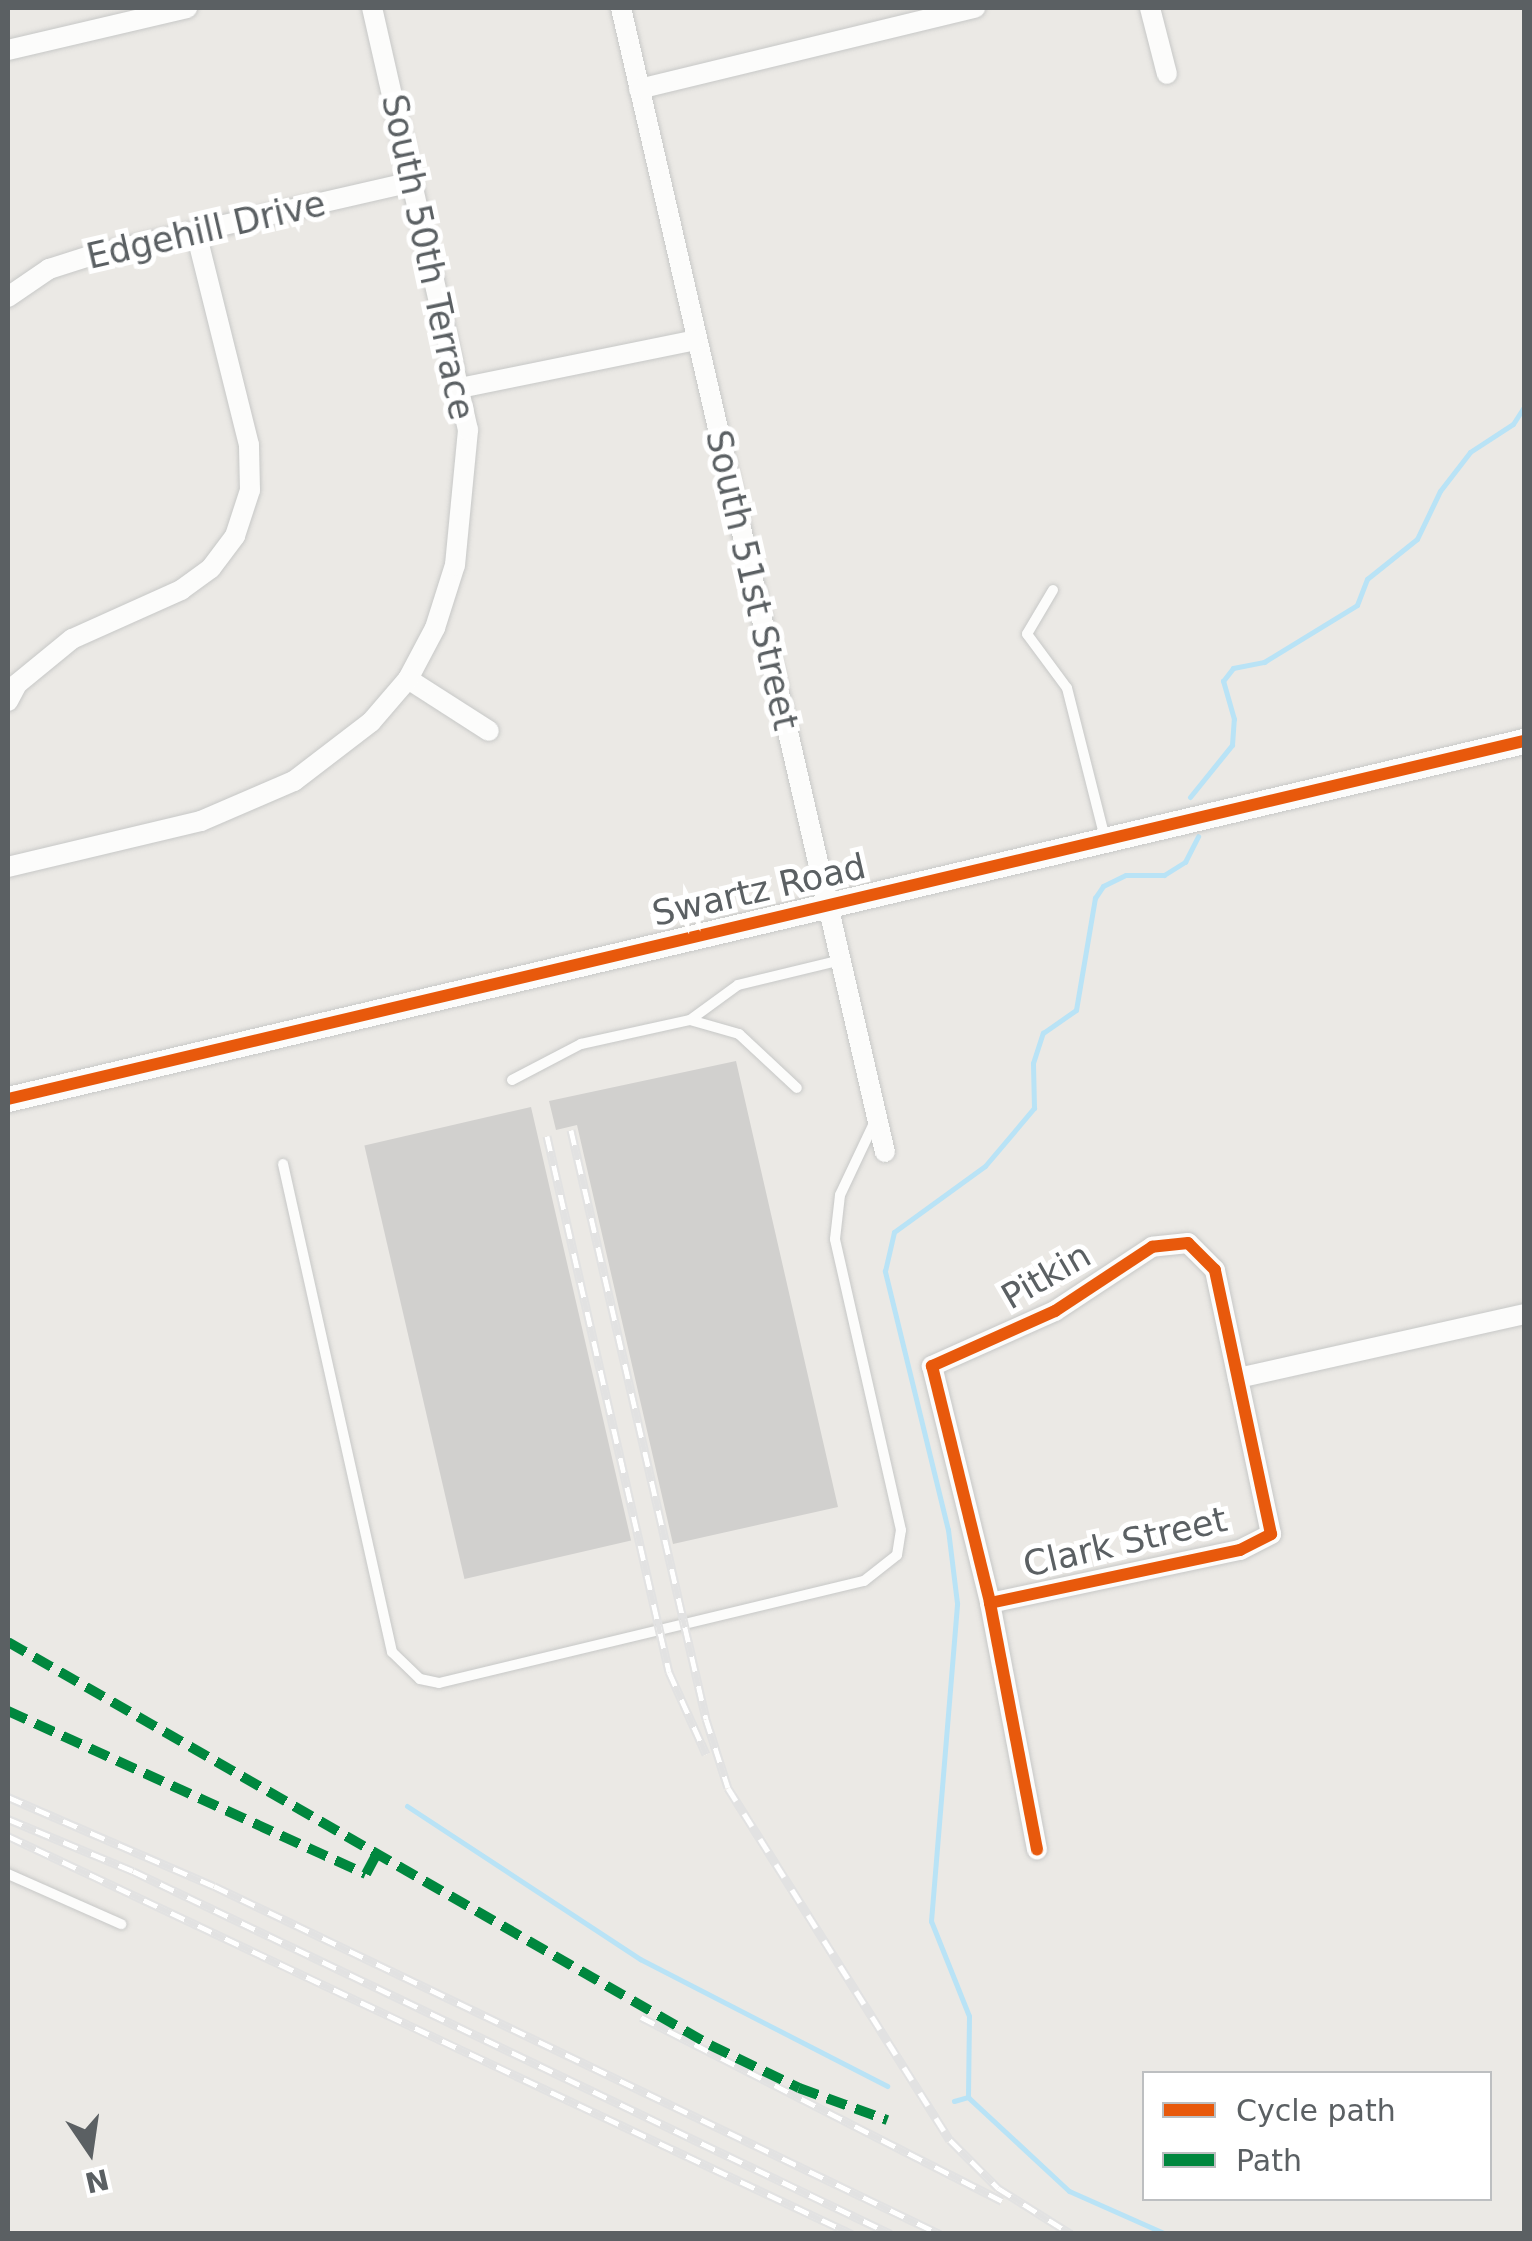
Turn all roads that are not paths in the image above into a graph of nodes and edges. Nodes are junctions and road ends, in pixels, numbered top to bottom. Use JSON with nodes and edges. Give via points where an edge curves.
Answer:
{"nodes":[{"id":1,"x":187,"y":8,"type":"edge"},
{"id":2,"x":372,"y":8,"type":"edge"},
{"id":3,"x":621,"y":8,"type":"edge"},
{"id":4,"x":975,"y":8,"type":"edge"},
{"id":5,"x":1150,"y":8,"type":"edge"},
{"id":6,"x":8,"y":50,"type":"edge"},
{"id":7,"x":1167,"y":74,"type":"dead end"},
{"id":8,"x":639,"y":88,"type":"junction"},
{"id":9,"x":412,"y":182,"type":"junction"},
{"id":10,"x":196,"y":232,"type":"junction"},
{"id":11,"x":8,"y":297,"type":"edge"},
{"id":12,"x":696,"y":340,"type":"junction"},
{"id":13,"x":460,"y":388,"type":"junction"},
{"id":14,"x":1052,"y":590,"type":"dead end"},
{"id":15,"x":408,"y":678,"type":"junction"},
{"id":16,"x":8,"y":701,"type":"edge"},
{"id":17,"x":489,"y":731,"type":"dead end"},
{"id":18,"x":1524,"y":741,"type":"edge"},
{"id":19,"x":1105,"y":840,"type":"junction"},
{"id":20,"x":8,"y":867,"type":"edge"},
{"id":21,"x":828,"y":904,"type":"junction"},
{"id":22,"x":842,"y":960,"type":"junction"},
{"id":23,"x":690,"y":1020,"type":"junction"},
{"id":24,"x":512,"y":1080,"type":"dead end"},
{"id":25,"x":797,"y":1088,"type":"dead end"},
{"id":26,"x":8,"y":1099,"type":"edge"},
{"id":27,"x":878,"y":1115,"type":"junction"},
{"id":28,"x":885,"y":1152,"type":"dead end"},
{"id":29,"x":283,"y":1164,"type":"dead end"},
{"id":30,"x":1524,"y":1314,"type":"edge"},
{"id":31,"x":1238,"y":1378,"type":"junction"},
{"id":32,"x":990,"y":1603,"type":"junction"},
{"id":33,"x":1037,"y":1850,"type":"dead end"},
{"id":34,"x":8,"y":1874,"type":"edge"},
{"id":35,"x":121,"y":1924,"type":"dead end"}],
"edges":[{"from":1,"to":6,"type":"street"},
{"from":2,"to":9,"type":"street","name":"South 50th Terrace"},
{"from":3,"to":8,"type":"street","name":"South 51st Street"},
{"from":4,"to":8,"type":"street"},
{"from":5,"to":7,"type":"street"},
{"from":8,"to":12,"type":"street","name":"South 51st Street"},
{"from":9,"to":10,"type":"street","name":"Edgehill Drive"},
{"from":9,"to":13,"type":"street","name":"South 50th Terrace"},
{"from":10,"to":11,"type":"street","name":"Edgehill Drive","via":[[78,260]]},
{"from":10,"to":16,"type":"street","via":[[249,445],[250,490],[235,536],[211,568],[181,590],[72,640],[17,684]]},
{"from":12,"to":13,"type":"street"},
{"from":12,"to":21,"type":"street","name":"South 51st Street"},
{"from":13,"to":15,"type":"street","name":"South 50th Terrace","via":[[468,430],[455,565]]},
{"from":14,"to":19,"type":"lane","via":[[1027,634],[1067,688]]},
{"from":15,"to":17,"type":"street"},
{"from":15,"to":20,"type":"street","name":"South 50th Terrace","via":[[371,722],[294,782],[202,821]]},
{"from":18,"to":19,"type":"street","name":"Swartz Road"},
{"from":19,"to":21,"type":"street","name":"Swartz Road"},
{"from":21,"to":22,"type":"street","name":"South 51st Street"},
{"from":21,"to":26,"type":"street","name":"Swartz Road"},
{"from":22,"to":23,"type":"lane","via":[[738,985]]},
{"from":22,"to":27,"type":"street","name":"South 51st Street"},
{"from":23,"to":24,"type":"lane","via":[[581,1044]]},
{"from":23,"to":25,"type":"lane","via":[[739,1034]]},
{"from":27,"to":28,"type":"street","name":"South 51st Street"},
{"from":27,"to":29,"type":"lane","via":[[840,1195],[835,1239],[902,1530],[897,1555],[864,1581],[440,1682],[420,1680],[392,1652]]},
{"from":30,"to":31,"type":"street"},
{"from":31,"to":32,"type":"street","name":"Clark Street","via":[[1270,1534],[1240,1550]]},
{"from":31,"to":32,"type":"street","name":"Pitkin","via":[[1215,1270],[1188,1244],[1152,1247],[1055,1311],[932,1366]]},
{"from":32,"to":33,"type":"street"},
{"from":34,"to":35,"type":"lane"}]}
